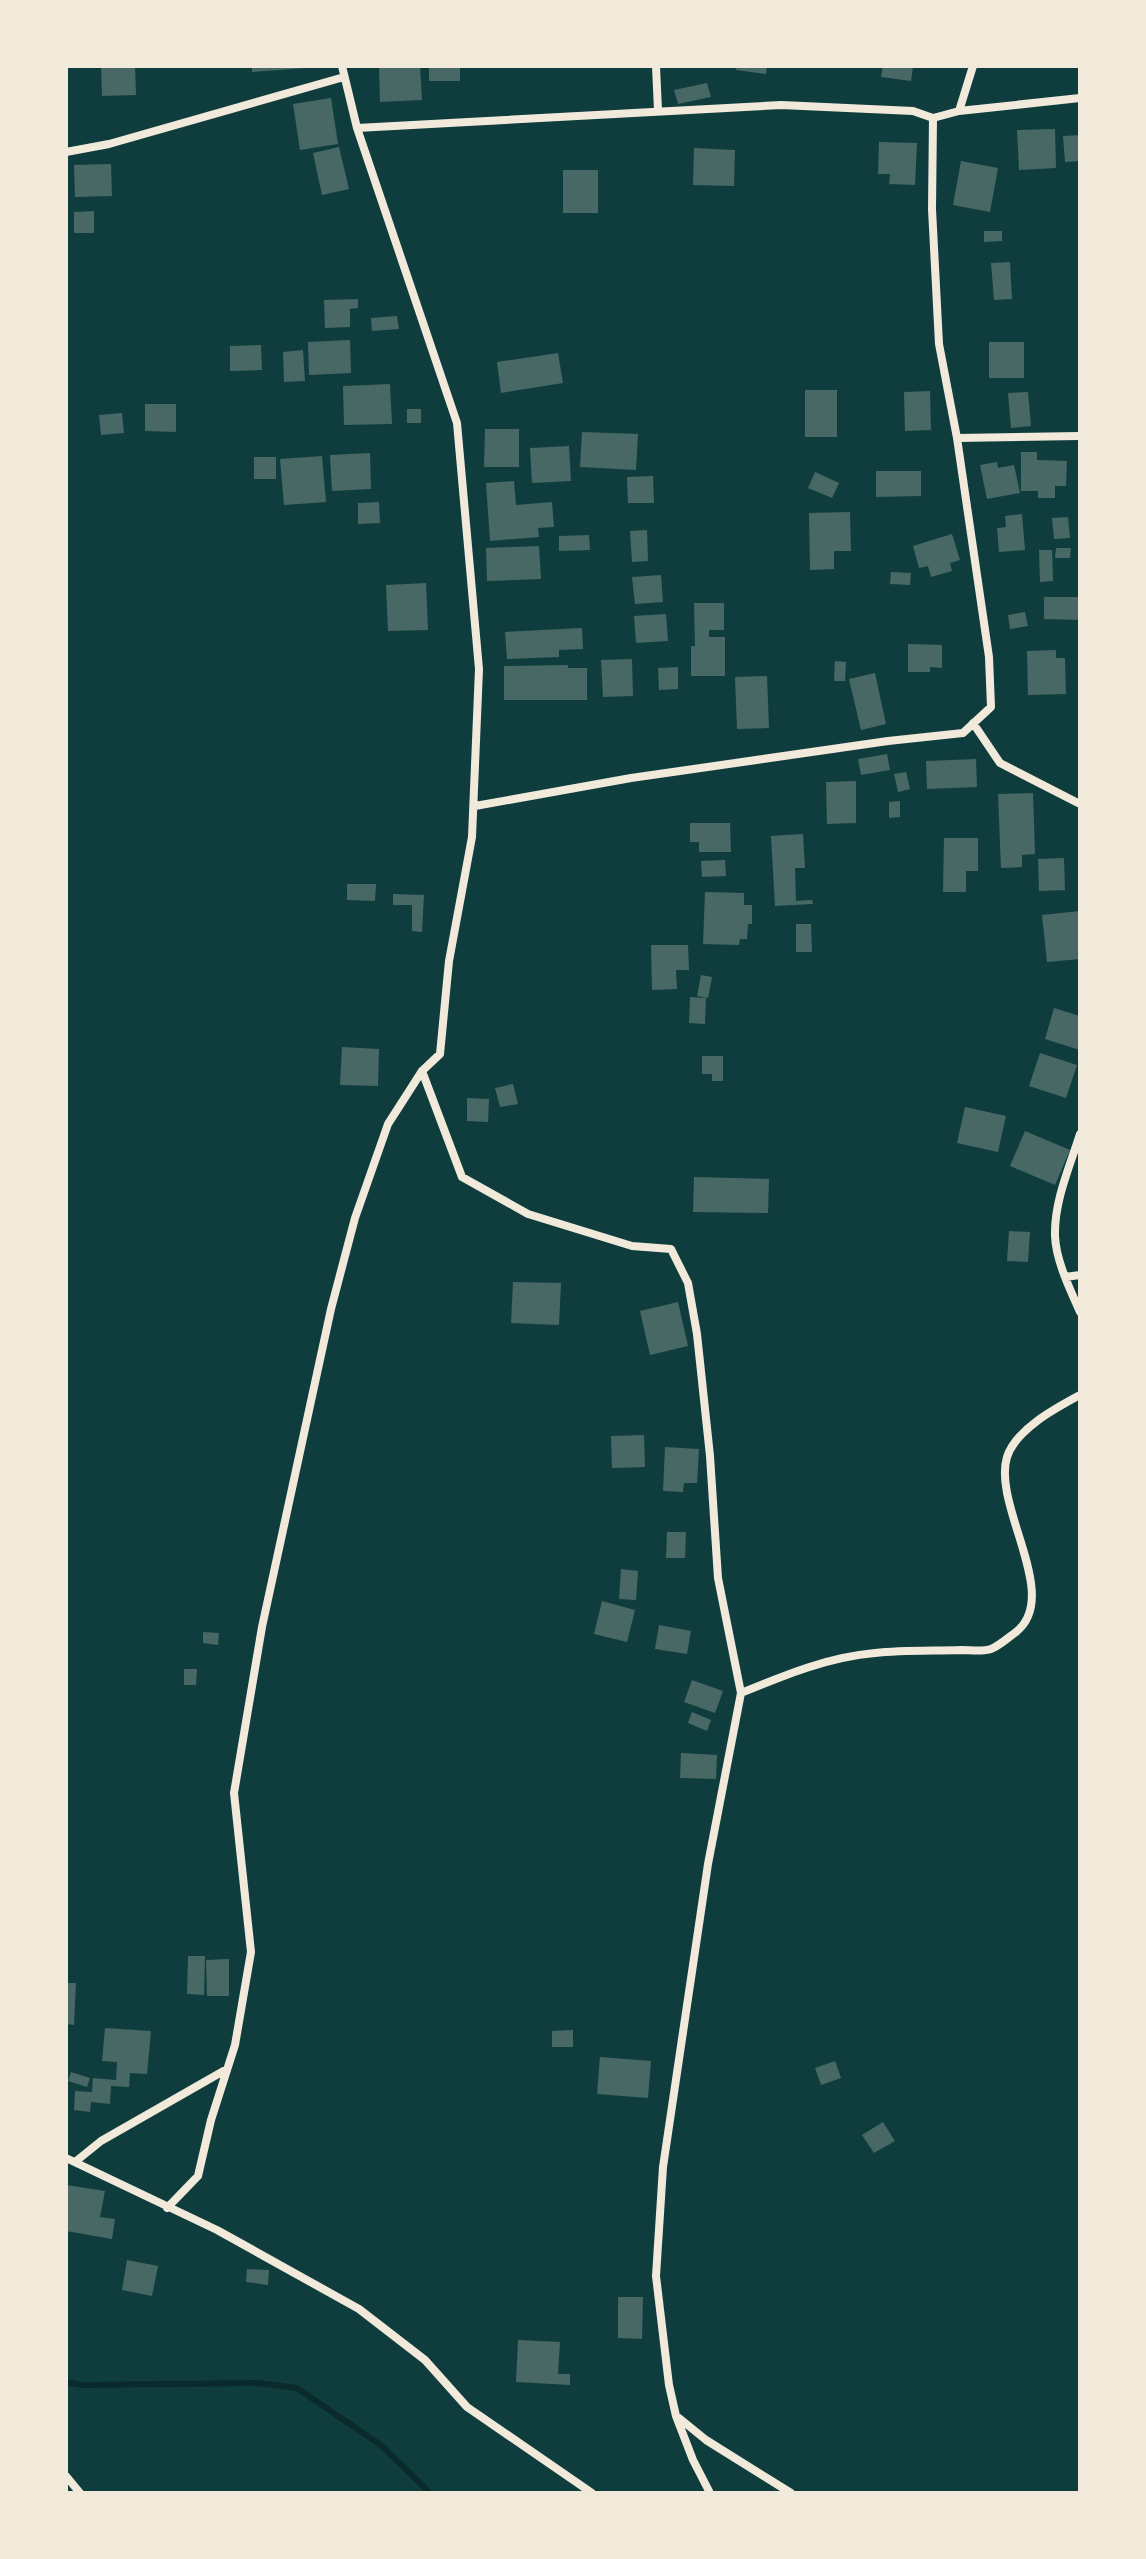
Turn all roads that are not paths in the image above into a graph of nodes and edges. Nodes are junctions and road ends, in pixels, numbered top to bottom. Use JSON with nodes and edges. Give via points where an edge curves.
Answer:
{"nodes":[{"id":1,"x":342,"y":66,"type":"edge"},
{"id":2,"x":656,"y":66,"type":"edge"},
{"id":3,"x":973,"y":66,"type":"edge"},
{"id":4,"x":344,"y":77,"type":"junction"},
{"id":5,"x":1080,"y":98,"type":"edge"},
{"id":6,"x":658,"y":111,"type":"junction"},
{"id":7,"x":959,"y":111,"type":"junction"},
{"id":8,"x":933,"y":118,"type":"junction"},
{"id":9,"x":357,"y":128,"type":"junction"},
{"id":10,"x":66,"y":152,"type":"edge"},
{"id":11,"x":1080,"y":436,"type":"edge"},
{"id":12,"x":957,"y":438,"type":"junction"},
{"id":13,"x":973,"y":723,"type":"junction"},
{"id":14,"x":1080,"y":804,"type":"edge"},
{"id":15,"x":475,"y":806,"type":"junction"},
{"id":16,"x":422,"y":1071,"type":"junction"},
{"id":17,"x":1080,"y":1134,"type":"edge"},
{"id":18,"x":1080,"y":1275,"type":"edge"},
{"id":19,"x":1065,"y":1277,"type":"junction"},
{"id":20,"x":1080,"y":1312,"type":"edge"},
{"id":21,"x":1080,"y":1395,"type":"edge"},
{"id":22,"x":741,"y":1693,"type":"junction"},
{"id":23,"x":228,"y":2069,"type":"junction"},
{"id":24,"x":70,"y":2160,"type":"edge"},
{"id":25,"x":167,"y":2208,"type":"junction"},
{"id":26,"x":676,"y":2416,"type":"junction"},
{"id":27,"x":66,"y":2476,"type":"edge"},
{"id":28,"x":80,"y":2493,"type":"edge"},
{"id":29,"x":592,"y":2493,"type":"edge"},
{"id":30,"x":710,"y":2493,"type":"edge"},
{"id":31,"x":791,"y":2493,"type":"edge"}],
"edges":[{"from":1,"to":4,"type":"street"},
{"from":2,"to":6,"type":"street"},
{"from":3,"to":7,"type":"street"},
{"from":4,"to":9,"type":"street"},
{"from":4,"to":10,"type":"street"},
{"from":5,"to":7,"type":"street"},
{"from":6,"to":8,"type":"street","via":[[781,105],[913,111]]},
{"from":6,"to":9,"type":"street"},
{"from":7,"to":8,"type":"street"},
{"from":8,"to":12,"type":"street","via":[[939,344]]},
{"from":9,"to":15,"type":"street","via":[[457,423],[479,669]]},
{"from":11,"to":12,"type":"street"},
{"from":12,"to":13,"type":"street","via":[[989,657],[991,707]]},
{"from":13,"to":14,"type":"street","via":[[1000,763]]},
{"from":13,"to":15,"type":"street","via":[[963,733],[631,778]]},
{"from":15,"to":16,"type":"street","via":[[449,961],[440,1054]]},
{"from":16,"to":22,"type":"street","via":[[462,1177],[528,1214],[632,1246],[671,1249],[688,1283],[697,1334],[718,1578]]},
{"from":16,"to":23,"type":"street","via":[[388,1124],[355,1218],[262,1627],[234,1793],[251,1952]]},
{"from":17,"to":19,"type":"street","via":[[1055,1237]]},
{"from":18,"to":19,"type":"street"},
{"from":19,"to":20,"type":"street"},
{"from":21,"to":22,"type":"street","via":[[1019,1436],[1007,1458],[1006,1484],[1034,1590],[1020,1629],[991,1650],[874,1653],[805,1667]]},
{"from":22,"to":26,"type":"street","via":[[708,1864],[663,2167],[656,2276]]},
{"from":23,"to":24,"type":"street"},
{"from":23,"to":25,"type":"street","via":[[198,2176]]},
{"from":24,"to":25,"type":"street"},
{"from":25,"to":29,"type":"street","via":[[359,2309],[425,2360],[467,2407]]},
{"from":26,"to":30,"type":"street"},
{"from":26,"to":31,"type":"street"},
{"from":27,"to":28,"type":"street"}]}
